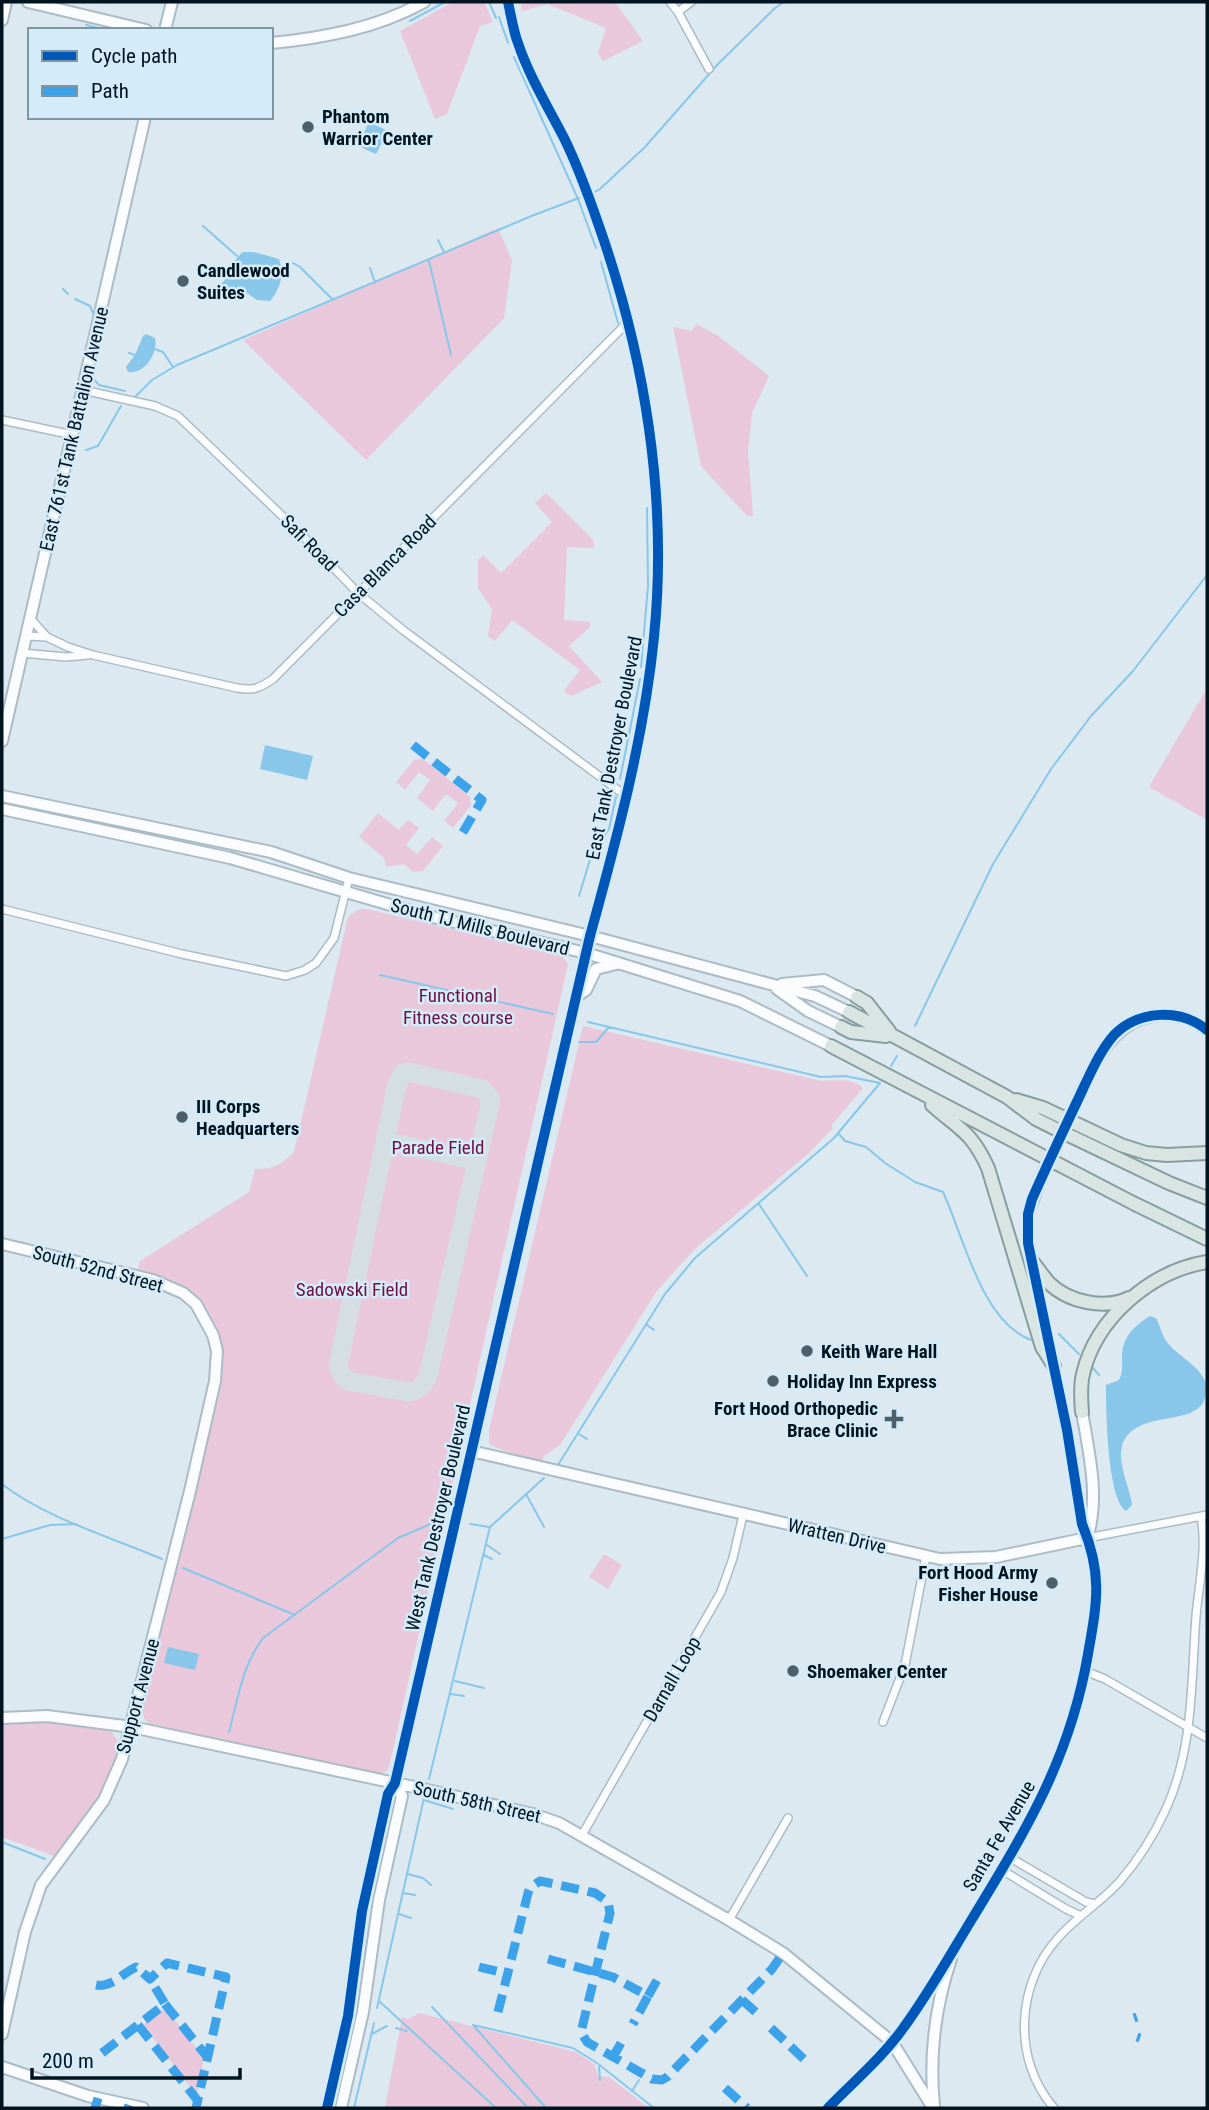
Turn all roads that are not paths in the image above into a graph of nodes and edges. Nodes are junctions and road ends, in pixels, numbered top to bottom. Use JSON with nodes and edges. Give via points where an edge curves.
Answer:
{"nodes":[{"id":1,"x":6,"y":2,"type":"edge"},
{"id":2,"x":28,"y":2,"type":"edge"},
{"id":3,"x":172,"y":2,"type":"edge"},
{"id":4,"x":424,"y":2,"type":"edge"},
{"id":5,"x":508,"y":2,"type":"edge"},
{"id":6,"x":670,"y":2,"type":"edge"},
{"id":7,"x":691,"y":2,"type":"edge"},
{"id":8,"x":678,"y":12,"type":"junction"},
{"id":9,"x":2,"y":20,"type":"edge"},
{"id":10,"x":138,"y":28,"type":"edge"},
{"id":11,"x":166,"y":28,"type":"edge"},
{"id":12,"x":273,"y":43,"type":"edge"},
{"id":13,"x":709,"y":69,"type":"dead end"},
{"id":14,"x":145,"y":119,"type":"edge"},
{"id":15,"x":629,"y":321,"type":"junction"},
{"id":16,"x":83,"y":390,"type":"junction"},
{"id":17,"x":2,"y":420,"type":"edge"},
{"id":18,"x":73,"y":435,"type":"junction"},
{"id":19,"x":358,"y":593,"type":"junction"},
{"id":20,"x":30,"y":618,"type":"junction"},
{"id":21,"x":26,"y":636,"type":"junction"},
{"id":22,"x":47,"y":637,"type":"junction"},
{"id":23,"x":22,"y":653,"type":"junction"},
{"id":24,"x":93,"y":655,"type":"junction"},
{"id":25,"x":2,"y":741,"type":"edge"},
{"id":26,"x":2,"y":796,"type":"edge"},
{"id":27,"x":626,"y":796,"type":"junction"},
{"id":28,"x":2,"y":809,"type":"edge"},
{"id":29,"x":349,"y":878,"type":"junction"},
{"id":30,"x":345,"y":894,"type":"junction"},
{"id":31,"x":2,"y":909,"type":"edge"},
{"id":32,"x":590,"y":936,"type":"junction"},
{"id":33,"x":586,"y":953,"type":"junction"},
{"id":34,"x":621,"y":963,"type":"junction"},
{"id":35,"x":772,"y":985,"type":"junction"},
{"id":36,"x":576,"y":997,"type":"junction"},
{"id":37,"x":849,"y":1012,"type":"junction"},
{"id":38,"x":1207,"y":1030,"type":"edge"},
{"id":39,"x":831,"y":1046,"type":"joint"},
{"id":40,"x":916,"y":1091,"type":"junction"},
{"id":41,"x":1007,"y":1097,"type":"junction"},
{"id":42,"x":1207,"y":1153,"type":"edge"},
{"id":43,"x":1207,"y":1198,"type":"edge"},
{"id":44,"x":1162,"y":1217,"type":"junction"},
{"id":45,"x":1207,"y":1231,"type":"edge"},
{"id":46,"x":1207,"y":1239,"type":"edge"},
{"id":47,"x":2,"y":1244,"type":"edge"},
{"id":48,"x":1031,"y":1260,"type":"junction"},
{"id":49,"x":1207,"y":1262,"type":"edge"},
{"id":50,"x":1141,"y":1290,"type":"junction"},
{"id":51,"x":213,"y":1335,"type":"joint"},
{"id":52,"x":1054,"y":1366,"type":"junction"},
{"id":53,"x":1082,"y":1412,"type":"joint"},
{"id":54,"x":471,"y":1451,"type":"junction"},
{"id":55,"x":743,"y":1514,"type":"junction"},
{"id":56,"x":1204,"y":1516,"type":"edge"},
{"id":57,"x":1087,"y":1538,"type":"junction"},
{"id":58,"x":926,"y":1556,"type":"junction"},
{"id":59,"x":1085,"y":1671,"type":"junction"},
{"id":60,"x":2,"y":1718,"type":"edge"},
{"id":61,"x":883,"y":1722,"type":"dead end"},
{"id":62,"x":132,"y":1727,"type":"junction"},
{"id":63,"x":1189,"y":1728,"type":"junction"},
{"id":64,"x":1207,"y":1738,"type":"edge"},
{"id":65,"x":396,"y":1783,"type":"junction"},
{"id":66,"x":788,"y":1818,"type":"dead end"},
{"id":67,"x":582,"y":1835,"type":"junction"},
{"id":68,"x":1009,"y":1857,"type":"junction"},
{"id":69,"x":1002,"y":1870,"type":"junction"},
{"id":70,"x":1096,"y":1904,"type":"junction"},
{"id":71,"x":1081,"y":1916,"type":"junction"},
{"id":72,"x":729,"y":1920,"type":"junction"},
{"id":73,"x":957,"y":1944,"type":"junction"},
{"id":74,"x":2,"y":2034,"type":"edge"},
{"id":75,"x":892,"y":2042,"type":"junction"},
{"id":76,"x":2,"y":2067,"type":"edge"},
{"id":77,"x":143,"y":2108,"type":"edge"},
{"id":78,"x":327,"y":2108,"type":"edge"},
{"id":79,"x":341,"y":2108,"type":"edge"},
{"id":80,"x":828,"y":2108,"type":"edge"},
{"id":81,"x":934,"y":2108,"type":"edge"},
{"id":82,"x":1054,"y":2108,"type":"edge"}],
"edges":[{"from":1,"to":9,"type":"street"},
{"from":2,"to":10,"type":"street"},
{"from":3,"to":11,"type":"street"},
{"from":4,"to":12,"type":"street","via":[[362,27]]},
{"from":5,"to":15,"type":"street","name":"East Tank Destroyer Boulevard","via":[[518,45],[566,142],[599,225]]},
{"from":6,"to":8,"type":"street"},
{"from":7,"to":8,"type":"street"},
{"from":8,"to":13,"type":"street"},
{"from":14,"to":16,"type":"street","name":"East 761st Tank Battalion Avenue"},
{"from":15,"to":19,"type":"street","name":"Casa Blanca Road"},
{"from":15,"to":27,"type":"street","name":"East Tank Destroyer Boulevard","via":[[649,424],[658,573],[648,681]]},
{"from":16,"to":18,"type":"street","name":"East 761st Tank Battalion Avenue"},
{"from":16,"to":19,"type":"street","name":"Safi Road","via":[[155,406],[178,416]]},
{"from":17,"to":18,"type":"street"},
{"from":18,"to":20,"type":"street","name":"East 761st Tank Battalion Avenue"},
{"from":19,"to":24,"type":"street","name":"Casa Blanca Road","via":[[273,679],[256,689]]},
{"from":19,"to":27,"type":"street","name":"Safi Road"},
{"from":20,"to":21,"type":"street","name":"East 761st Tank Battalion Avenue"},
{"from":20,"to":22,"type":"street","name":"Casa Blanca Road"},
{"from":21,"to":22,"type":"street","name":"Casa Blanca Road"},
{"from":21,"to":23,"type":"street","name":"East 761st Tank Battalion Avenue"},
{"from":22,"to":24,"type":"street","name":"Casa Blanca Road"},
{"from":23,"to":24,"type":"street","name":"Casa Blanca Road"},
{"from":23,"to":25,"type":"street","name":"East 761st Tank Battalion Avenue"},
{"from":26,"to":29,"type":"street","name":"South TJ Mills Boulevard","via":[[271,852]]},
{"from":27,"to":32,"type":"street","name":"East Tank Destroyer Boulevard"},
{"from":28,"to":30,"type":"street","name":"South TJ Mills Boulevard","via":[[230,858]]},
{"from":29,"to":30,"type":"street"},
{"from":29,"to":32,"type":"street","name":"South TJ Mills Boulevard"},
{"from":30,"to":31,"type":"street","via":[[330,947],[316,963],[285,976]]},
{"from":30,"to":33,"type":"street","name":"South TJ Mills Boulevard"},
{"from":32,"to":33,"type":"street","name":"West Tank Destroyer Boulevard"},
{"from":32,"to":35,"type":"street","name":"South TJ Mills Boulevard"},
{"from":33,"to":34,"type":"street","name":"South TJ Mills Boulevard"},
{"from":33,"to":36,"type":"street","name":"West Tank Destroyer Boulevard"},
{"from":34,"to":36,"type":"street","via":[[596,969],[586,990]]},
{"from":34,"to":39,"type":"street","name":"South TJ Mills Boulevard","via":[[740,1001]]},
{"from":35,"to":37,"type":"street","name":"South TJ Mills Boulevard","via":[[816,996]]},
{"from":35,"to":37,"type":"street","via":[[808,1011]]},
{"from":35,"to":37,"type":"street","via":[[824,980]]},
{"from":36,"to":54,"type":"street","name":"West Tank Destroyer Boulevard"},
{"from":37,"to":41,"type":"main road"},
{"from":38,"to":48,"type":"street","name":"Santa Fe Avenue","bridge":true,"via":[[1185,1017],[1140,1018],[1105,1047],[1028,1214]]},
{"from":39,"to":40,"type":"main road","name":"South TJ Mills Boulevard"},
{"from":40,"to":44,"type":"main road","name":"South TJ Mills Boulevard"},
{"from":40,"to":52,"type":"main road","via":[[967,1132],[978,1147],[1042,1347]]},
{"from":41,"to":42,"type":"main road","via":[[1146,1153]]},
{"from":41,"to":43,"type":"main road","via":[[1036,1119]]},
{"from":44,"to":45,"type":"main road","name":"South TJ Mills Boulevard"},
{"from":44,"to":46,"type":"main road","name":"South TJ Mills Boulevard"},
{"from":47,"to":51,"type":"street","name":"South 52nd Street","via":[[153,1280],[196,1304]]},
{"from":48,"to":50,"type":"main road","via":[[1050,1283],[1083,1301],[1115,1302]]},
{"from":48,"to":52,"type":"street","name":"Santa Fe Avenue"},
{"from":49,"to":50,"type":"main road","via":[[1167,1275]]},
{"from":50,"to":53,"type":"main road","via":[[1101,1330],[1090,1350],[1082,1376]]},
{"from":51,"to":62,"type":"street","name":"Support Avenue","via":[[215,1381]]},
{"from":52,"to":57,"type":"street","name":"Santa Fe Avenue"},
{"from":53,"to":57,"type":"street","via":[[1091,1464],[1093,1521]]},
{"from":54,"to":55,"type":"street","name":"Wratten Drive"},
{"from":54,"to":65,"type":"street","name":"West Tank Destroyer Boulevard"},
{"from":55,"to":58,"type":"street","name":"Wratten Drive"},
{"from":55,"to":67,"type":"street","name":"Darnall Loop","via":[[720,1592]]},
{"from":56,"to":57,"type":"street","name":"Wratten Drive"},
{"from":56,"to":63,"type":"street"},
{"from":57,"to":58,"type":"street","name":"Wratten Drive","via":[[986,1558]]},
{"from":57,"to":59,"type":"street","name":"Santa Fe Avenue","via":[[1098,1597]]},
{"from":58,"to":61,"type":"street","via":[[905,1665]]},
{"from":59,"to":63,"type":"street"},
{"from":59,"to":68,"type":"street","name":"Santa Fe Avenue","via":[[1074,1717],[1044,1796]]},
{"from":60,"to":62,"type":"street","name":"South 58th Street","via":[[47,1716]]},
{"from":62,"to":65,"type":"street","name":"South 58th Street"},
{"from":62,"to":74,"type":"street","name":"Support Avenue","via":[[104,1800],[41,1885]]},
{"from":63,"to":64,"type":"street"},
{"from":63,"to":70,"type":"street","via":[[1178,1778],[1154,1833],[1127,1872]]},
{"from":65,"to":67,"type":"street","name":"South 58th Street","via":[[533,1814]]},
{"from":65,"to":78,"type":"street","name":"West Tank Destroyer Boulevard","via":[[388,1794],[364,1898],[348,2016]]},
{"from":65,"to":79,"type":"street","name":"West Tank Destroyer Boulevard","via":[[402,1796]]},
{"from":66,"to":72,"type":"street"},
{"from":67,"to":72,"type":"street","name":"South 58th Street"},
{"from":68,"to":69,"type":"street","name":"Santa Fe Avenue"},
{"from":68,"to":70,"type":"street"},
{"from":69,"to":71,"type":"street"},
{"from":69,"to":73,"type":"street","name":"Santa Fe Avenue"},
{"from":70,"to":71,"type":"street"},
{"from":71,"to":82,"type":"street","via":[[1045,1954],[1026,2003],[1026,2048],[1045,2104]]},
{"from":72,"to":75,"type":"street","name":"South 58th Street","via":[[783,1953]]},
{"from":73,"to":75,"type":"street","name":"Santa Fe Avenue"},
{"from":73,"to":81,"type":"street","via":[[935,2021]]},
{"from":75,"to":80,"type":"street","name":"Santa Fe Avenue"},
{"from":75,"to":81,"type":"street","name":"South 58th Street"},
{"from":76,"to":77,"type":"street","via":[[88,2096]]}]}
